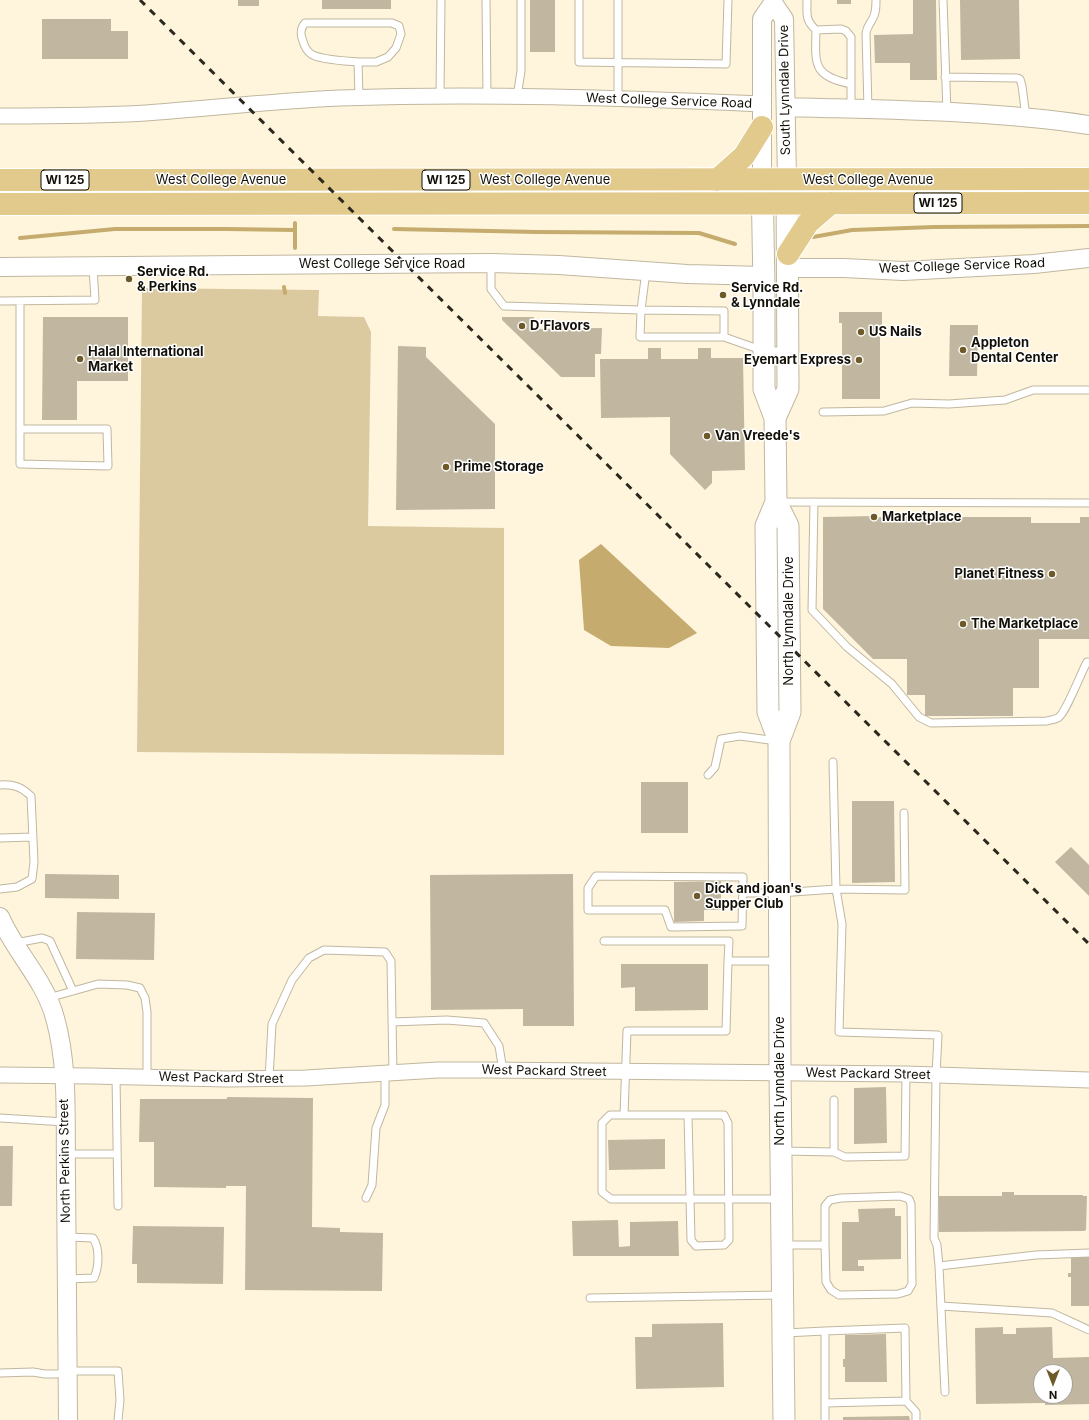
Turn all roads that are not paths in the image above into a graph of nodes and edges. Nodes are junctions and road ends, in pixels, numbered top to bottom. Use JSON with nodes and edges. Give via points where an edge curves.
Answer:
{"nodes":[{"id":1,"x":441,"y":0,"type":"edge"},
{"id":2,"x":486,"y":0,"type":"edge"},
{"id":3,"x":521,"y":0,"type":"edge"},
{"id":4,"x":579,"y":0,"type":"edge"},
{"id":5,"x":618,"y":0,"type":"edge"},
{"id":6,"x":728,"y":0,"type":"edge"},
{"id":7,"x":807,"y":0,"type":"edge"},
{"id":8,"x":876,"y":0,"type":"edge"},
{"id":9,"x":943,"y":0,"type":"edge"},
{"id":10,"x":773,"y":1,"type":"edge"},
{"id":11,"x":816,"y":30,"type":"junction"},
{"id":12,"x":358,"y":62,"type":"junction"},
{"id":13,"x":618,"y":62,"type":"junction"},
{"id":14,"x":945,"y":77,"type":"junction"},
{"id":15,"x":851,"y":84,"type":"junction"},
{"id":16,"x":440,"y":96,"type":"junction"},
{"id":17,"x":487,"y":97,"type":"junction"},
{"id":18,"x":517,"y":97,"type":"junction"},
{"id":19,"x":359,"y":98,"type":"junction"},
{"id":20,"x":618,"y":99,"type":"junction"},
{"id":21,"x":762,"y":104,"type":"junction"},
{"id":22,"x":786,"y":107,"type":"junction"},
{"id":23,"x":859,"y":109,"type":"junction"},
{"id":24,"x":947,"y":112,"type":"junction"},
{"id":25,"x":0,"y":116,"type":"edge"},
{"id":26,"x":1026,"y":117,"type":"junction"},
{"id":27,"x":1089,"y":125,"type":"edge"},
{"id":28,"x":762,"y":127,"type":"junction"},
{"id":29,"x":762,"y":179,"type":"junction"},
{"id":30,"x":1089,"y":179,"type":"edge"},
{"id":31,"x":0,"y":180,"type":"edge"},
{"id":32,"x":717,"y":180,"type":"junction"},
{"id":33,"x":787,"y":180,"type":"junction"},
{"id":34,"x":763,"y":203,"type":"junction"},
{"id":35,"x":787,"y":203,"type":"junction"},
{"id":36,"x":1089,"y":203,"type":"edge"},
{"id":37,"x":0,"y":204,"type":"edge"},
{"id":38,"x":831,"y":204,"type":"junction"},
{"id":39,"x":1089,"y":258,"type":"edge"},
{"id":40,"x":788,"y":261,"type":"junction"},
{"id":41,"x":491,"y":263,"type":"junction"},
{"id":42,"x":93,"y":265,"type":"junction"},
{"id":43,"x":0,"y":267,"type":"edge"},
{"id":44,"x":646,"y":271,"type":"junction"},
{"id":45,"x":764,"y":276,"type":"junction"},
{"id":46,"x":0,"y":301,"type":"edge"},
{"id":47,"x":20,"y":301,"type":"junction"},
{"id":48,"x":641,"y":310,"type":"junction"},
{"id":49,"x":724,"y":337,"type":"junction"},
{"id":50,"x":764,"y":351,"type":"junction"},
{"id":51,"x":789,"y":351,"type":"junction"},
{"id":52,"x":1089,"y":390,"type":"edge"},
{"id":53,"x":823,"y":412,"type":"dead end"},
{"id":54,"x":775,"y":418,"type":"junction"},
{"id":55,"x":20,"y":429,"type":"junction"},
{"id":56,"x":776,"y":502,"type":"junction"},
{"id":57,"x":814,"y":502,"type":"junction"},
{"id":58,"x":1089,"y":503,"type":"edge"},
{"id":59,"x":1089,"y":662,"type":"edge"},
{"id":60,"x":779,"y":741,"type":"junction"},
{"id":61,"x":833,"y":762,"type":"dead end"},
{"id":62,"x":708,"y":775,"type":"dead end"},
{"id":63,"x":0,"y":785,"type":"edge"},
{"id":64,"x":904,"y":813,"type":"dead end"},
{"id":65,"x":33,"y":837,"type":"junction"},
{"id":66,"x":0,"y":838,"type":"edge"},
{"id":67,"x":0,"y":889,"type":"edge"},
{"id":68,"x":836,"y":890,"type":"junction"},
{"id":69,"x":743,"y":893,"type":"junction"},
{"id":70,"x":779,"y":893,"type":"junction"},
{"id":71,"x":0,"y":917,"type":"edge"},
{"id":72,"x":604,"y":942,"type":"dead end"},
{"id":73,"x":14,"y":943,"type":"junction"},
{"id":74,"x":728,"y":961,"type":"junction"},
{"id":75,"x":779,"y":961,"type":"junction"},
{"id":76,"x":73,"y":991,"type":"junction"},
{"id":77,"x":48,"y":998,"type":"junction"},
{"id":78,"x":392,"y":1022,"type":"junction"},
{"id":79,"x":503,"y":1071,"type":"junction"},
{"id":80,"x":625,"y":1072,"type":"junction"},
{"id":81,"x":389,"y":1073,"type":"junction"},
{"id":82,"x":780,"y":1073,"type":"junction"},
{"id":83,"x":906,"y":1074,"type":"junction"},
{"id":84,"x":936,"y":1075,"type":"junction"},
{"id":85,"x":0,"y":1076,"type":"edge"},
{"id":86,"x":64,"y":1076,"type":"junction"},
{"id":87,"x":116,"y":1076,"type":"junction"},
{"id":88,"x":147,"y":1077,"type":"junction"},
{"id":89,"x":269,"y":1079,"type":"junction"},
{"id":90,"x":1089,"y":1080,"type":"edge"},
{"id":91,"x":834,"y":1100,"type":"dead end"},
{"id":92,"x":624,"y":1115,"type":"junction"},
{"id":93,"x":688,"y":1115,"type":"junction"},
{"id":94,"x":0,"y":1118,"type":"edge"},
{"id":95,"x":65,"y":1122,"type":"junction"},
{"id":96,"x":780,"y":1150,"type":"junction"},
{"id":97,"x":834,"y":1152,"type":"junction"},
{"id":98,"x":66,"y":1154,"type":"junction"},
{"id":99,"x":117,"y":1154,"type":"junction"},
{"id":100,"x":366,"y":1198,"type":"dead end"},
{"id":101,"x":690,"y":1199,"type":"junction"},
{"id":102,"x":730,"y":1199,"type":"junction"},
{"id":103,"x":781,"y":1199,"type":"junction"},
{"id":104,"x":118,"y":1206,"type":"dead end"},
{"id":105,"x":66,"y":1237,"type":"junction"},
{"id":106,"x":781,"y":1245,"type":"junction"},
{"id":107,"x":825,"y":1246,"type":"junction"},
{"id":108,"x":1089,"y":1253,"type":"edge"},
{"id":109,"x":939,"y":1266,"type":"junction"},
{"id":110,"x":67,"y":1279,"type":"junction"},
{"id":111,"x":782,"y":1295,"type":"junction"},
{"id":112,"x":590,"y":1298,"type":"dead end"},
{"id":113,"x":941,"y":1306,"type":"junction"},
{"id":114,"x":1089,"y":1330,"type":"edge"},
{"id":115,"x":825,"y":1332,"type":"junction"},
{"id":116,"x":783,"y":1333,"type":"junction"},
{"id":117,"x":67,"y":1371,"type":"junction"},
{"id":118,"x":0,"y":1373,"type":"edge"},
{"id":119,"x":945,"y":1392,"type":"dead end"},
{"id":120,"x":906,"y":1401,"type":"junction"},
{"id":121,"x":825,"y":1403,"type":"junction"},
{"id":122,"x":68,"y":1420,"type":"edge"},
{"id":123,"x":118,"y":1420,"type":"edge"},
{"id":124,"x":784,"y":1420,"type":"edge"},
{"id":125,"x":826,"y":1420,"type":"edge"},
{"id":126,"x":916,"y":1420,"type":"edge"}],
"edges":[{"from":1,"to":16,"type":"lane"},
{"from":2,"to":17,"type":"lane"},
{"from":3,"to":18,"type":"lane","via":[[521,71]]},
{"from":4,"to":13,"type":"lane","via":[[579,62]]},
{"from":5,"to":13,"type":"lane"},
{"from":6,"to":13,"type":"lane","via":[[726,64]]},
{"from":7,"to":11,"type":"lane","via":[[807,18]]},
{"from":8,"to":23,"type":"lane","via":[[876,11],[866,33]]},
{"from":9,"to":14,"type":"lane"},
{"from":10,"to":21,"type":"street","name":"South Lynndale Drive","via":[[762,19]]},
{"from":10,"to":22,"type":"street","name":"South Lynndale Drive","via":[[784,19]]},
{"from":11,"to":15,"type":"lane","via":[[815,57],[819,67],[830,78]]},
{"from":11,"to":15,"type":"lane","via":[[841,29],[851,37]]},
{"from":12,"to":12,"type":"lane","via":[[311,54],[304,46],[301,27],[304,23],[392,22],[399,26],[401,34],[396,48],[388,57],[376,62]]},
{"from":12,"to":19,"type":"lane"},
{"from":13,"to":20,"type":"lane"},
{"from":14,"to":24,"type":"lane"},
{"from":14,"to":26,"type":"lane","via":[[1020,79]]},
{"from":15,"to":23,"type":"lane"},
{"from":16,"to":17,"type":"street","name":"West College Service Road"},
{"from":16,"to":19,"type":"street","name":"West College Service Road"},
{"from":17,"to":18,"type":"street","name":"West College Service Road"},
{"from":18,"to":20,"type":"street","name":"West College Service Road"},
{"from":19,"to":25,"type":"street","name":"West College Service Road","via":[[279,101],[129,114]]},
{"from":20,"to":21,"type":"street","name":"West College Service Road"},
{"from":21,"to":28,"type":"street","name":"South Lynndale Drive"},
{"from":22,"to":23,"type":"street"},
{"from":22,"to":33,"type":"street","name":"South Lynndale Drive"},
{"from":23,"to":24,"type":"street"},
{"from":24,"to":26,"type":"street"},
{"from":26,"to":27,"type":"street"},
{"from":28,"to":29,"type":"street","name":"South Lynndale Drive"},
{"from":28,"to":32,"type":"main road","via":[[744,156]]},
{"from":29,"to":32,"type":"main road","name":"West College Avenue","number":"WI 125"},
{"from":29,"to":33,"type":"main road","name":"West College Avenue","number":"WI 125"},
{"from":29,"to":34,"type":"main road","name":"North Lynndale Drive"},
{"from":30,"to":33,"type":"main road","name":"West College Avenue","number":"WI 125"},
{"from":31,"to":32,"type":"main road","name":"West College Avenue","number":"WI 125"},
{"from":33,"to":35,"type":"main road","name":"North Lynndale Drive"},
{"from":34,"to":35,"type":"main road","name":"West College Avenue","number":"WI 125"},
{"from":34,"to":37,"type":"main road","name":"West College Avenue","number":"WI 125"},
{"from":34,"to":45,"type":"main road","name":"North Lynndale Drive"},
{"from":35,"to":38,"type":"main road","name":"West College Avenue","number":"WI 125"},
{"from":35,"to":40,"type":"main road","name":"North Lynndale Drive"},
{"from":36,"to":38,"type":"main road","name":"West College Avenue","number":"WI 125"},
{"from":38,"to":40,"type":"main road","via":[[808,223]]},
{"from":39,"to":40,"type":"street","name":"West College Service Road","via":[[1034,264],[903,271],[844,268]]},
{"from":40,"to":51,"type":"main road","name":"North Lynndale Drive"},
{"from":41,"to":42,"type":"street","name":"West College Service Road"},
{"from":41,"to":44,"type":"street","name":"West College Service Road"},
{"from":41,"to":48,"type":"lane","via":[[491,289],[504,306]]},
{"from":42,"to":43,"type":"street","name":"West College Service Road"},
{"from":42,"to":47,"type":"lane","via":[[94,300]]},
{"from":44,"to":45,"type":"street","name":"West College Service Road"},
{"from":44,"to":48,"type":"lane"},
{"from":45,"to":50,"type":"main road","name":"North Lynndale Drive"},
{"from":46,"to":47,"type":"lane"},
{"from":47,"to":55,"type":"lane"},
{"from":48,"to":49,"type":"lane","via":[[724,311]]},
{"from":48,"to":49,"type":"lane","via":[[640,337]]},
{"from":49,"to":50,"type":"lane"},
{"from":50,"to":51,"type":"lane"},
{"from":50,"to":54,"type":"main road","name":"North Lynndale Drive","via":[[764,389]]},
{"from":51,"to":54,"type":"main road","name":"North Lynndale Drive","via":[[788,389]]},
{"from":52,"to":53,"type":"lane","via":[[1033,390],[1005,400],[912,404],[884,411]]},
{"from":54,"to":56,"type":"main road","name":"North Lynndale Drive"},
{"from":55,"to":55,"type":"lane","via":[[107,429],[108,466],[20,464]]},
{"from":56,"to":57,"type":"lane"},
{"from":56,"to":60,"type":"main road","name":"North Lynndale Drive","via":[[766,526],[766,615],[768,712]]},
{"from":57,"to":58,"type":"lane"},
{"from":57,"to":59,"type":"lane","via":[[812,610],[847,647],[892,684],[919,717],[931,723],[1047,721],[1060,717]]},
{"from":60,"to":62,"type":"lane","via":[[740,736],[720,739],[715,767]]},
{"from":60,"to":70,"type":"main road","name":"North Lynndale Drive"},
{"from":61,"to":68,"type":"lane"},
{"from":63,"to":65,"type":"lane","via":[[21,787],[31,796]]},
{"from":64,"to":68,"type":"lane","via":[[905,890]]},
{"from":65,"to":66,"type":"lane"},
{"from":65,"to":67,"type":"lane","via":[[32,879],[17,887]]},
{"from":68,"to":70,"type":"lane"},
{"from":68,"to":84,"type":"lane","via":[[842,924],[839,1032],[938,1035]]},
{"from":69,"to":69,"type":"lane","via":[[743,877],[596,876],[588,888],[588,910],[665,910],[671,927],[742,926]]},
{"from":69,"to":70,"type":"lane"},
{"from":70,"to":75,"type":"main road","name":"North Lynndale Drive"},
{"from":71,"to":73,"type":"street","name":"North Perkins Street"},
{"from":72,"to":74,"type":"lane","via":[[728,941]]},
{"from":73,"to":76,"type":"lane","via":[[42,938],[50,941]]},
{"from":73,"to":77,"type":"street","name":"North Perkins Street"},
{"from":74,"to":75,"type":"lane"},
{"from":74,"to":80,"type":"lane","via":[[726,1031],[627,1031]]},
{"from":75,"to":82,"type":"main road","name":"North Lynndale Drive"},
{"from":76,"to":77,"type":"lane"},
{"from":76,"to":88,"type":"lane","via":[[98,984],[140,988],[147,1012]]},
{"from":77,"to":86,"type":"street","name":"North Perkins Street","via":[[58,1031]]},
{"from":78,"to":79,"type":"lane","via":[[447,1020],[484,1023],[499,1046]]},
{"from":78,"to":81,"type":"lane"},
{"from":78,"to":89,"type":"lane","via":[[391,961],[385,952],[324,950],[309,958],[292,980],[272,1024]]},
{"from":79,"to":80,"type":"street","name":"West Packard Street"},
{"from":79,"to":81,"type":"street","name":"West Packard Street","via":[[438,1070]]},
{"from":80,"to":82,"type":"street","name":"West Packard Street"},
{"from":80,"to":92,"type":"lane"},
{"from":81,"to":89,"type":"street","name":"West Packard Street"},
{"from":81,"to":100,"type":"lane","via":[[385,1105],[376,1128],[372,1185]]},
{"from":82,"to":83,"type":"street","name":"West Packard Street"},
{"from":82,"to":96,"type":"main road","name":"North Lynndale Drive"},
{"from":83,"to":84,"type":"street","name":"West Packard Street"},
{"from":83,"to":97,"type":"lane","via":[[905,1156],[845,1157]]},
{"from":84,"to":90,"type":"street","name":"West Packard Street"},
{"from":84,"to":109,"type":"lane","via":[[933,1222]]},
{"from":85,"to":86,"type":"street","name":"West Packard Street"},
{"from":86,"to":87,"type":"street","name":"West Packard Street"},
{"from":86,"to":95,"type":"street","name":"North Perkins Street"},
{"from":87,"to":88,"type":"street","name":"West Packard Street"},
{"from":87,"to":99,"type":"lane"},
{"from":88,"to":89,"type":"street","name":"West Packard Street"},
{"from":91,"to":97,"type":"lane"},
{"from":92,"to":93,"type":"lane"},
{"from":92,"to":101,"type":"lane","via":[[610,1115],[602,1124],[602,1192],[611,1199]]},
{"from":93,"to":101,"type":"lane"},
{"from":93,"to":102,"type":"lane","via":[[724,1116],[728,1123]]},
{"from":94,"to":95,"type":"lane"},
{"from":95,"to":98,"type":"street","name":"North Perkins Street"},
{"from":96,"to":97,"type":"lane"},
{"from":96,"to":103,"type":"main road","name":"North Lynndale Drive"},
{"from":98,"to":99,"type":"lane"},
{"from":98,"to":105,"type":"street","name":"North Perkins Street"},
{"from":99,"to":104,"type":"lane"},
{"from":101,"to":102,"type":"lane"},
{"from":101,"to":102,"type":"lane","via":[[691,1240],[696,1246],[724,1245],[729,1240]]},
{"from":102,"to":103,"type":"lane"},
{"from":103,"to":106,"type":"main road","name":"North Lynndale Drive"},
{"from":105,"to":110,"type":"street","name":"North Perkins Street"},
{"from":105,"to":110,"type":"lane","via":[[93,1238],[97,1243],[97,1270],[94,1278]]},
{"from":106,"to":107,"type":"lane"},
{"from":106,"to":111,"type":"main road","name":"North Lynndale Drive"},
{"from":107,"to":107,"type":"lane","via":[[826,1282],[830,1290],[839,1295],[898,1294],[908,1291],[912,1284],[909,1198],[900,1196],[830,1200],[825,1206]]},
{"from":108,"to":109,"type":"lane","via":[[1036,1255]]},
{"from":109,"to":113,"type":"lane"},
{"from":110,"to":117,"type":"street","name":"North Perkins Street"},
{"from":111,"to":112,"type":"lane"},
{"from":111,"to":116,"type":"main road","name":"North Lynndale Drive"},
{"from":113,"to":114,"type":"lane","via":[[1052,1313]]},
{"from":113,"to":119,"type":"lane"},
{"from":115,"to":116,"type":"lane"},
{"from":115,"to":120,"type":"lane","via":[[905,1328]]},
{"from":115,"to":121,"type":"lane"},
{"from":116,"to":124,"type":"main road","name":"North Lynndale Drive"},
{"from":117,"to":118,"type":"lane","via":[[56,1374]]},
{"from":117,"to":122,"type":"street","name":"North Perkins Street"},
{"from":117,"to":123,"type":"lane","via":[[118,1371]]},
{"from":120,"to":121,"type":"lane"},
{"from":120,"to":126,"type":"lane","via":[[916,1412]]},
{"from":121,"to":125,"type":"lane"}]}
